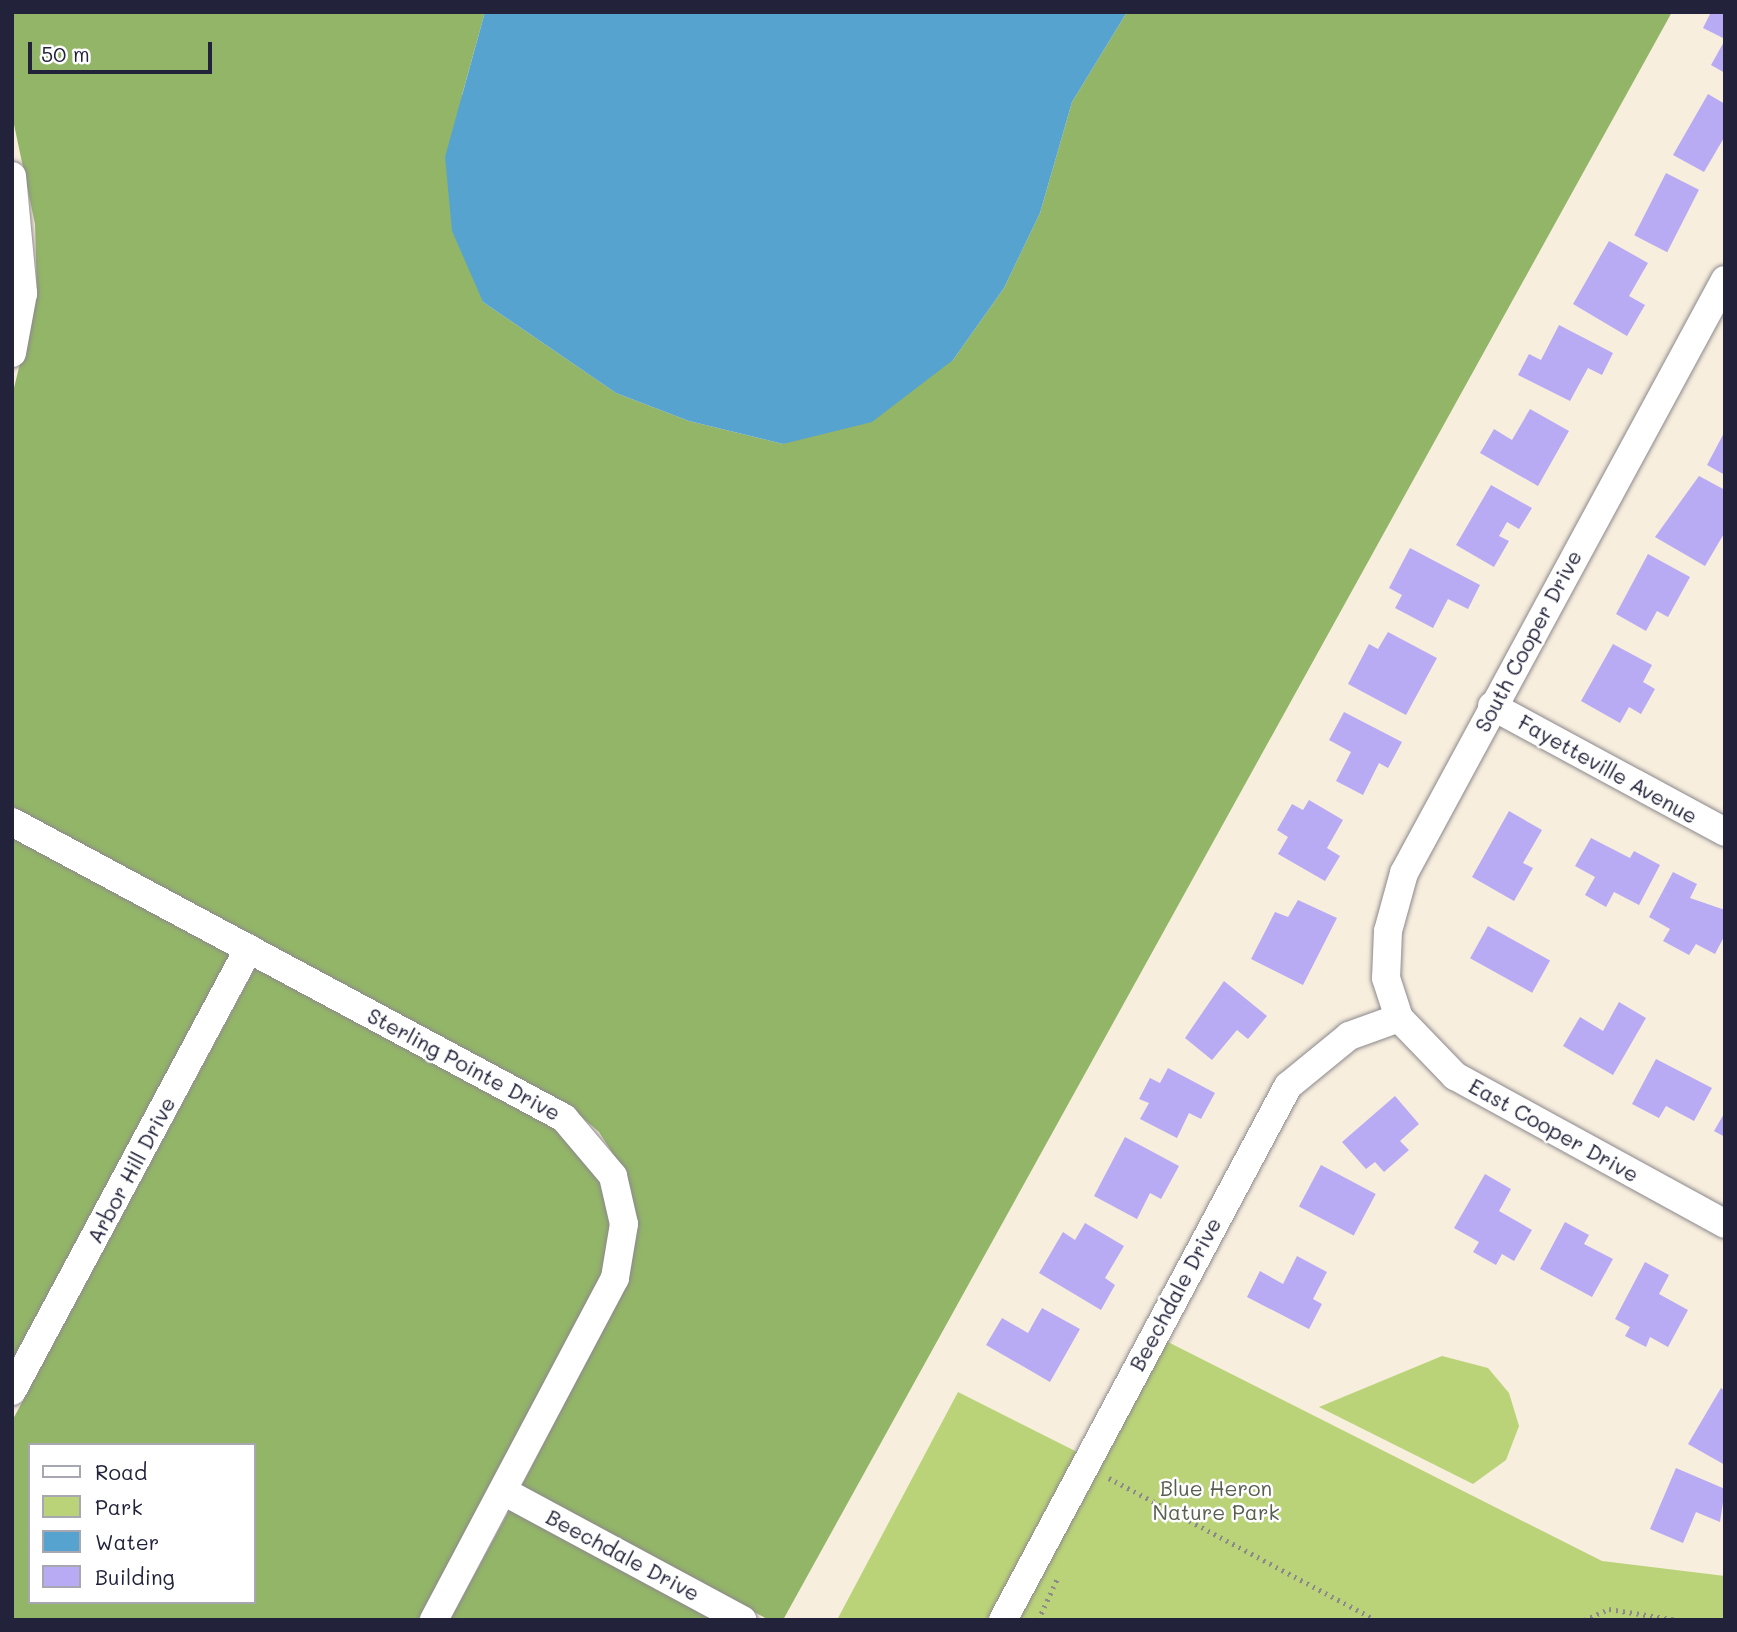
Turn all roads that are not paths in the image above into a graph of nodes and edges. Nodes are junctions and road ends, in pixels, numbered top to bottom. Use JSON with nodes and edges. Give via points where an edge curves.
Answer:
{"nodes":[{"id":1,"x":12,"y":176,"type":"edge"},
{"id":2,"x":1725,"y":280,"type":"edge"},
{"id":3,"x":12,"y":353,"type":"edge"},
{"id":4,"x":1492,"y":706,"type":"junction"},
{"id":5,"x":12,"y":822,"type":"edge"},
{"id":6,"x":1725,"y":832,"type":"edge"},
{"id":7,"x":249,"y":948,"type":"junction"},
{"id":8,"x":1399,"y":1018,"type":"junction"},
{"id":9,"x":1725,"y":1224,"type":"edge"},
{"id":10,"x":12,"y":1391,"type":"edge"},
{"id":11,"x":503,"y":1491,"type":"junction"},
{"id":12,"x":434,"y":1620,"type":"edge"},
{"id":13,"x":743,"y":1620,"type":"edge"},
{"id":14,"x":1003,"y":1620,"type":"edge"}],
"edges":[{"from":1,"to":3,"type":"street","via":[[23,293]]},
{"from":2,"to":4,"type":"street","name":"South Cooper Drive"},
{"from":4,"to":6,"type":"street","name":"Fayetteville Avenue"},
{"from":4,"to":8,"type":"street","name":"South Cooper Drive","via":[[1404,873],[1388,931],[1386,978]]},
{"from":5,"to":7,"type":"street","name":"Sterling Pointe Drive"},
{"from":7,"to":10,"type":"street","name":"Arbor Hill Drive"},
{"from":7,"to":11,"type":"street","name":"Sterling Pointe Drive","via":[[564,1118],[612,1176],[624,1224],[615,1278]]},
{"from":8,"to":9,"type":"street","name":"East Cooper Drive","via":[[1455,1076]]},
{"from":8,"to":14,"type":"street","name":"Beechdale Drive","via":[[1349,1036],[1288,1086]]},
{"from":11,"to":12,"type":"street","name":"Sterling Pointe Drive"},
{"from":11,"to":13,"type":"street","name":"Beechdale Drive"}]}
